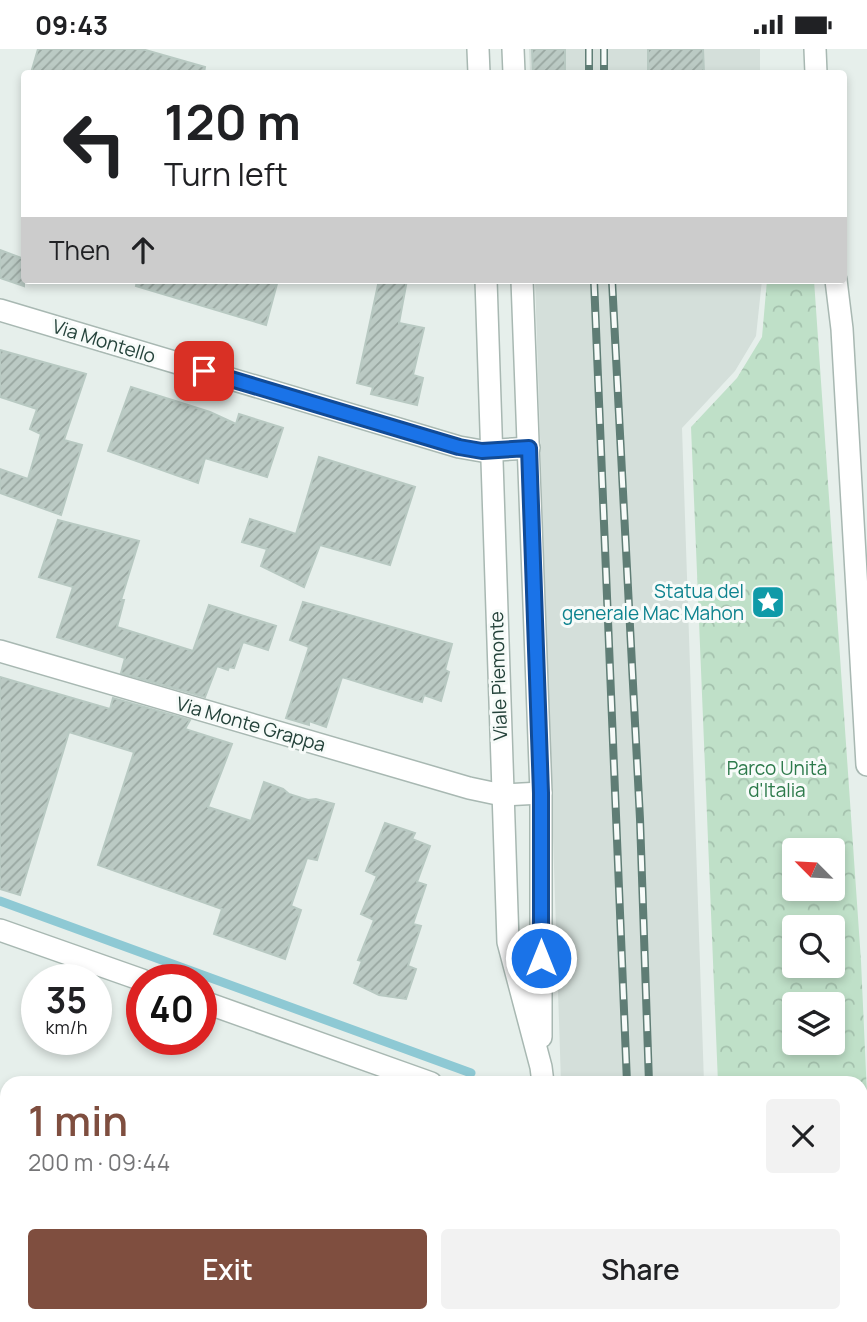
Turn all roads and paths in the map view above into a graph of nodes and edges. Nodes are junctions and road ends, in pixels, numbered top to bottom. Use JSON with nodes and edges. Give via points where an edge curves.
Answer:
{"nodes":[{"id":1,"x":478,"y":49,"type":"edge"},
{"id":2,"x":513,"y":49,"type":"edge"},
{"id":3,"x":815,"y":49,"type":"edge"},
{"id":4,"x":479,"y":70,"type":"edge"},
{"id":5,"x":514,"y":70,"type":"edge"},
{"id":6,"x":816,"y":70,"type":"edge"},
{"id":7,"x":486,"y":284,"type":"edge"},
{"id":8,"x":522,"y":284,"type":"edge"},
{"id":9,"x":836,"y":284,"type":"edge"},
{"id":10,"x":0,"y":310,"type":"edge"},
{"id":11,"x":529,"y":448,"type":"junction"},
{"id":12,"x":491,"y":450,"type":"junction"},
{"id":13,"x":863,"y":606,"type":"edge"},
{"id":14,"x":0,"y":651,"type":"edge"},
{"id":15,"x":867,"y":765,"type":"edge"},
{"id":16,"x":541,"y":793,"type":"junction"},
{"id":17,"x":502,"y":795,"type":"junction"},
{"id":18,"x":0,"y":930,"type":"edge"},
{"id":19,"x":126,"y":974,"type":"edge"},
{"id":20,"x":217,"y":1008,"type":"edge"},
{"id":21,"x":542,"y":1075,"type":"edge"},
{"id":22,"x":411,"y":1076,"type":"edge"}],
"edges":[{"from":1,"to":4,"type":"street"},
{"from":2,"to":5,"type":"street"},
{"from":3,"to":6,"type":"street"},
{"from":7,"to":12,"type":"street","name":"Viale Piemonte"},
{"from":8,"to":11,"type":"street","name":"Viale Piemonte"},
{"from":9,"to":13,"type":"street"},
{"from":10,"to":12,"type":"street","name":"Via Montello","via":[[459,447]]},
{"from":11,"to":12,"type":"street","name":"Via Montello"},
{"from":11,"to":16,"type":"street","name":"Viale Piemonte"},
{"from":12,"to":17,"type":"street","name":"Viale Piemonte"},
{"from":13,"to":15,"type":"street"},
{"from":14,"to":17,"type":"street","name":"Via Monte Grappa"},
{"from":16,"to":17,"type":"street","name":"Via Monte Grappa"},
{"from":16,"to":21,"type":"street","name":"Viale Piemonte"},
{"from":17,"to":21,"type":"street","name":"Viale Piemonte","via":[[508,942]]},
{"from":18,"to":19,"type":"street"},
{"from":20,"to":22,"type":"street"}]}
